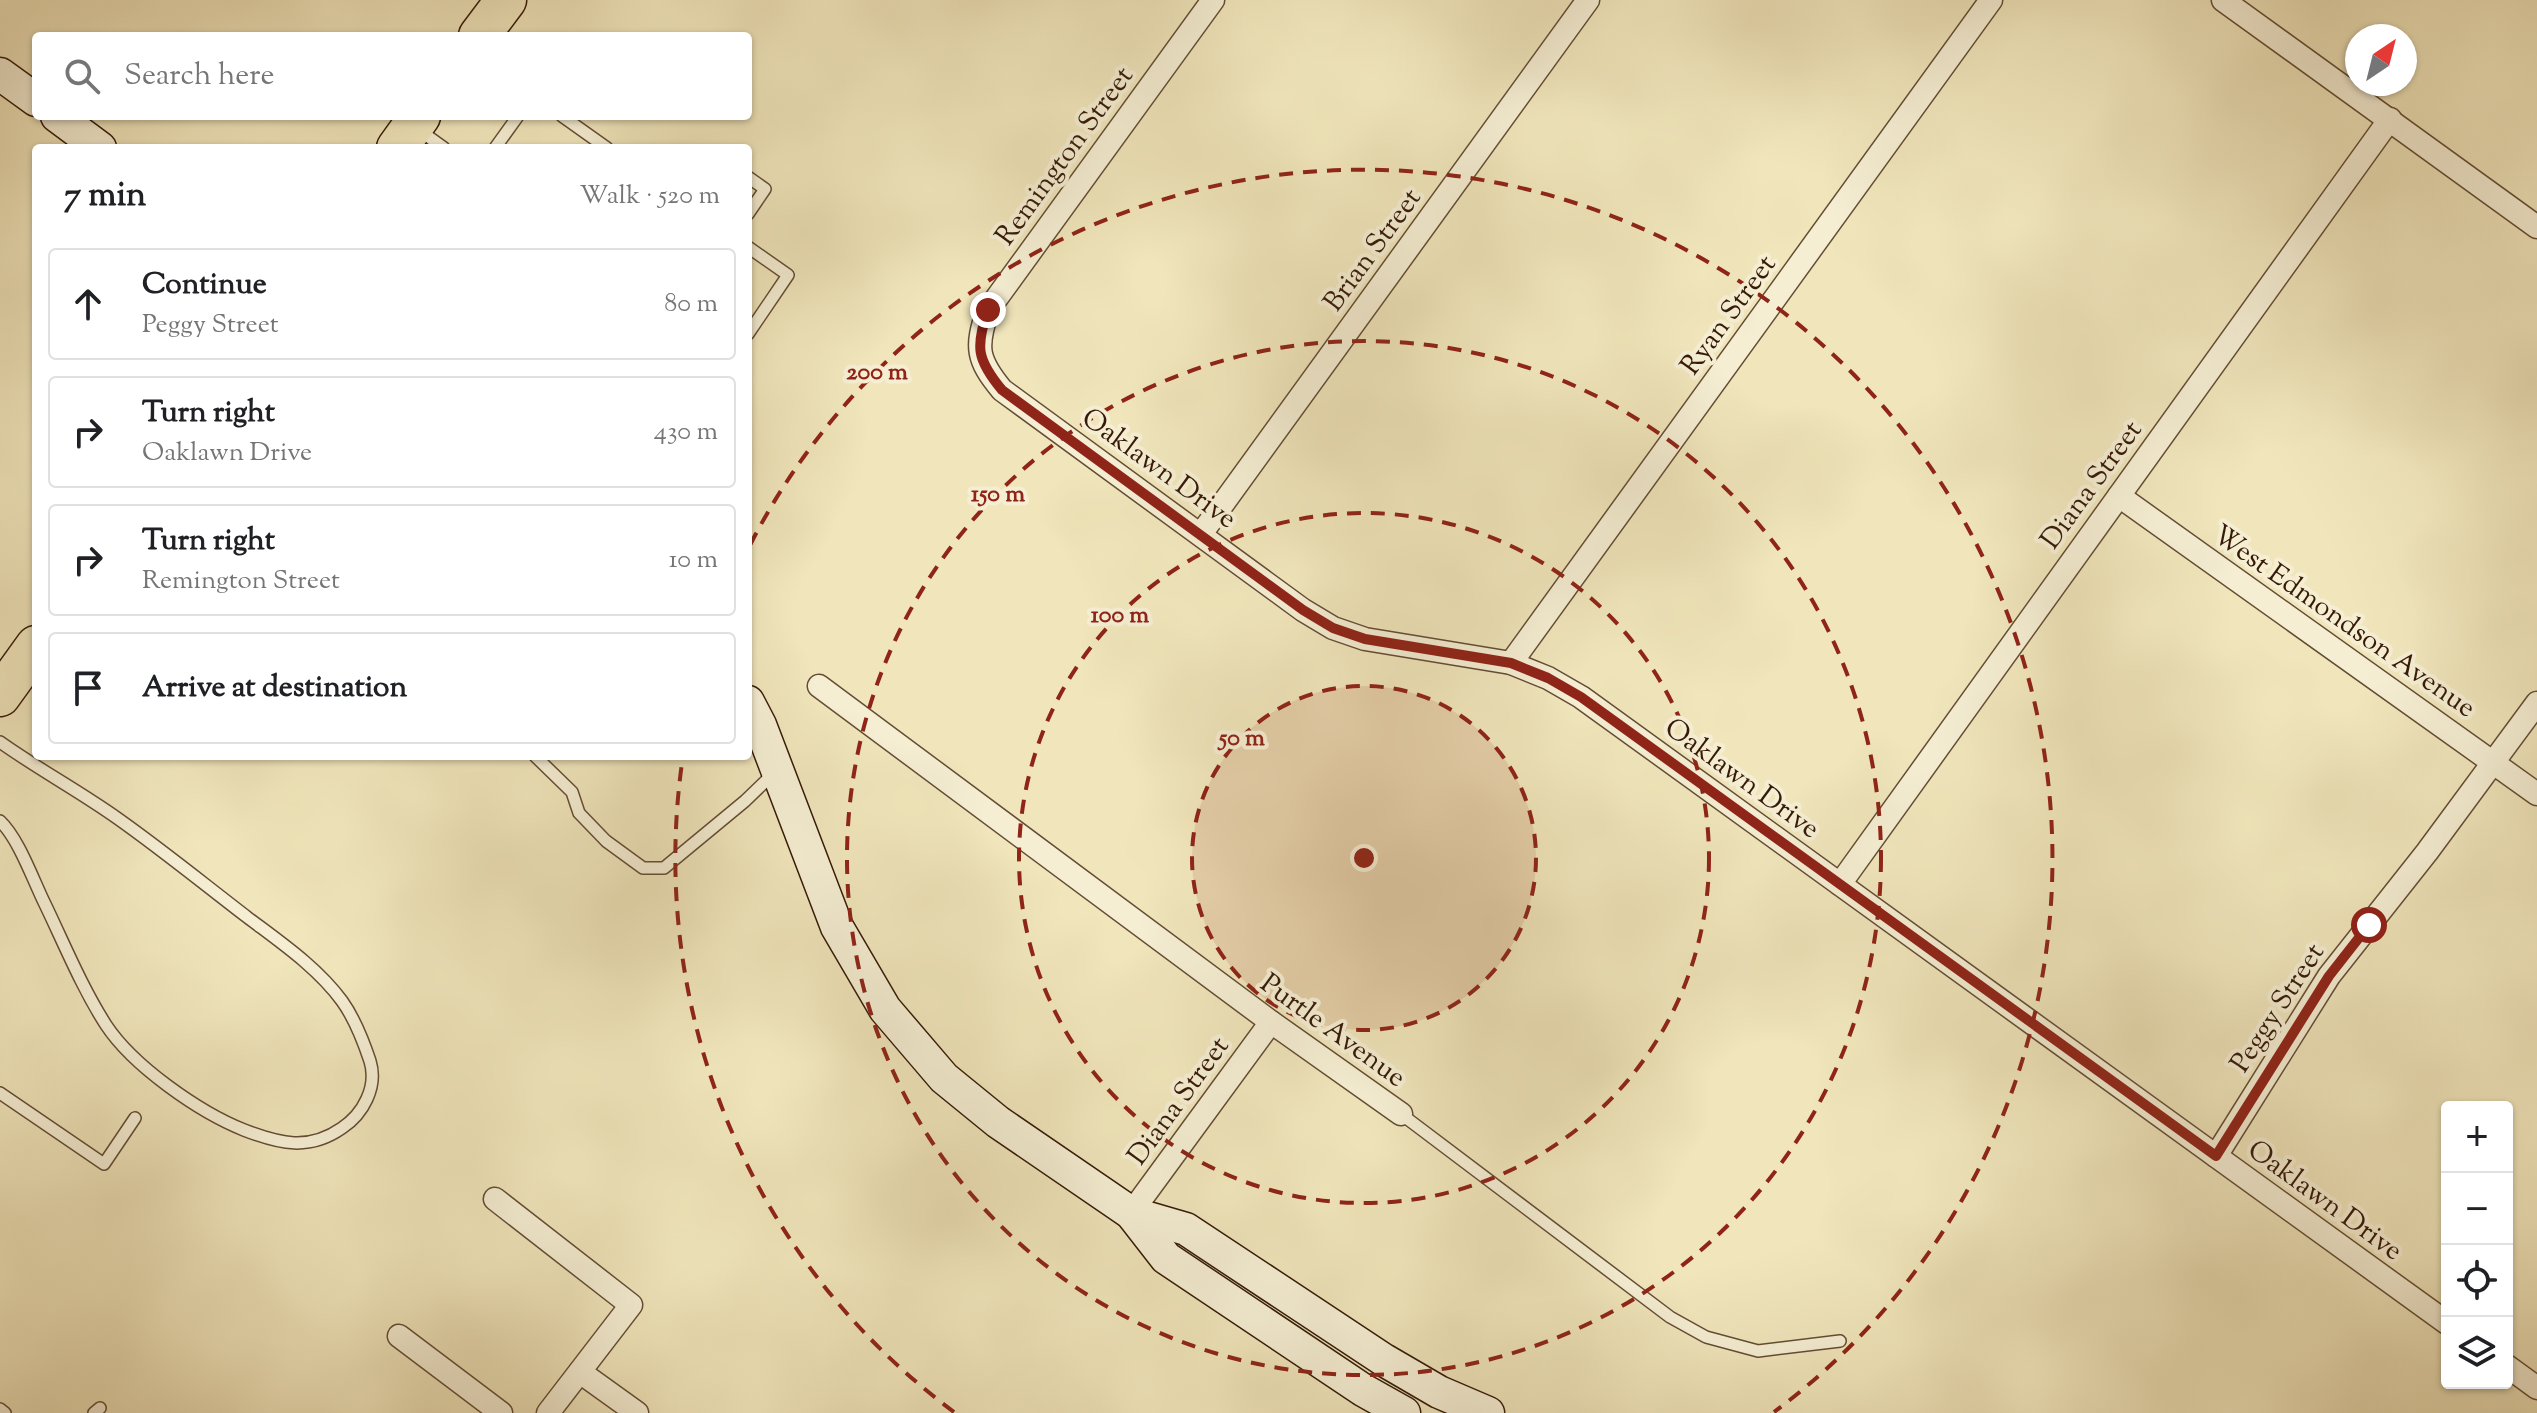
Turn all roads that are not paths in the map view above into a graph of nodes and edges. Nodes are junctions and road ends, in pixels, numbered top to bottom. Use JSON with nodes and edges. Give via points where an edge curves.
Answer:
{"nodes":[{"id":1,"x":506,"y":0,"type":"edge"},
{"id":2,"x":1213,"y":0,"type":"edge"},
{"id":3,"x":1588,"y":0,"type":"edge"},
{"id":4,"x":1991,"y":0,"type":"edge"},
{"id":5,"x":2223,"y":0,"type":"edge"},
{"id":6,"x":482,"y":32,"type":"edge"},
{"id":7,"x":3,"y":81,"type":"edge"},
{"id":8,"x":32,"y":98,"type":"edge"},
{"id":9,"x":2390,"y":119,"type":"junction"},
{"id":10,"x":62,"y":120,"type":"edge"},
{"id":11,"x":515,"y":120,"type":"edge"},
{"id":12,"x":568,"y":120,"type":"edge"},
{"id":13,"x":95,"y":144,"type":"edge"},
{"id":14,"x":498,"y":144,"type":"edge"},
{"id":15,"x":601,"y":144,"type":"edge"},
{"id":16,"x":752,"y":180,"type":"edge"},
{"id":17,"x":752,"y":208,"type":"edge"},
{"id":18,"x":2537,"y":227,"type":"edge"},
{"id":19,"x":752,"y":250,"type":"edge"},
{"id":20,"x":752,"y":328,"type":"edge"},
{"id":21,"x":978,"y":352,"type":"joint"},
{"id":22,"x":2119,"y":496,"type":"junction"},
{"id":23,"x":1201,"y":534,"type":"junction"},
{"id":24,"x":32,"y":650,"type":"edge"},
{"id":25,"x":1511,"y":663,"type":"junction"},
{"id":26,"x":4,"y":682,"type":"edge"},
{"id":27,"x":819,"y":686,"type":"dead end"},
{"id":28,"x":2537,"y":703,"type":"edge"},
{"id":29,"x":752,"y":710,"type":"edge"},
{"id":30,"x":0,"y":742,"type":"edge"},
{"id":31,"x":539,"y":760,"type":"edge"},
{"id":32,"x":2493,"y":763,"type":"junction"},
{"id":33,"x":777,"y":770,"type":"junction"},
{"id":34,"x":2537,"y":794,"type":"edge"},
{"id":35,"x":0,"y":821,"type":"edge"},
{"id":36,"x":1840,"y":884,"type":"junction"},
{"id":37,"x":1271,"y":1022,"type":"junction"},
{"id":38,"x":0,"y":1093,"type":"edge"},
{"id":39,"x":1401,"y":1114,"type":"joint"},
{"id":40,"x":135,"y":1118,"type":"dead end"},
{"id":41,"x":2216,"y":1156,"type":"junction"},
{"id":42,"x":495,"y":1199,"type":"dead end"},
{"id":43,"x":1131,"y":1213,"type":"junction"},
{"id":44,"x":2441,"y":1319,"type":"edge"},
{"id":45,"x":399,"y":1336,"type":"dead end"},
{"id":46,"x":1840,"y":1341,"type":"dead end"},
{"id":47,"x":2513,"y":1370,"type":"edge"},
{"id":48,"x":580,"y":1372,"type":"junction"},
{"id":49,"x":2537,"y":1388,"type":"edge"},
{"id":50,"x":0,"y":1409,"type":"edge"},
{"id":51,"x":5,"y":1413,"type":"edge"},
{"id":52,"x":501,"y":1413,"type":"edge"},
{"id":53,"x":548,"y":1413,"type":"edge"},
{"id":54,"x":637,"y":1413,"type":"edge"},
{"id":55,"x":1404,"y":1413,"type":"edge"},
{"id":56,"x":1488,"y":1413,"type":"edge"}],
"edges":[{"from":1,"to":6,"type":"highway"},
{"from":2,"to":21,"type":"street","name":"Remington Street","via":[[988,310]]},
{"from":3,"to":23,"type":"street","name":"Brian Street"},
{"from":4,"to":25,"type":"street","name":"Ryan Street"},
{"from":5,"to":9,"type":"street"},
{"from":7,"to":8,"type":"main road"},
{"from":9,"to":18,"type":"street"},
{"from":9,"to":22,"type":"street","name":"Diana Street"},
{"from":10,"to":13,"type":"main road"},
{"from":11,"to":14,"type":"lane"},
{"from":12,"to":15,"type":"lane"},
{"from":16,"to":17,"type":"lane","via":[[765,189]]},
{"from":19,"to":20,"type":"lane","via":[[788,275]]},
{"from":21,"to":23,"type":"street","name":"Oaklawn Drive","via":[[1002,390]]},
{"from":22,"to":32,"type":"street","name":"West Edmondson Avenue"},
{"from":22,"to":36,"type":"street","name":"Diana Street"},
{"from":23,"to":25,"type":"street","name":"Oaklawn Drive","via":[[1333,628],[1365,639]]},
{"from":24,"to":26,"type":"highway"},
{"from":25,"to":36,"type":"street","name":"Oaklawn Drive","via":[[1581,697]]},
{"from":27,"to":37,"type":"street","name":"Purtle Avenue"},
{"from":28,"to":32,"type":"street","name":"Peggy Street"},
{"from":29,"to":33,"type":"main road"},
{"from":30,"to":35,"type":"lane","via":[[116,817],[306,962],[342,1001],[362,1035],[374,1073],[368,1098],[352,1121],[326,1139],[293,1144],[259,1136],[176,1092],[131,1054],[107,1027]]},
{"from":31,"to":33,"type":"lane","via":[[572,792],[579,813],[643,868],[664,868]]},
{"from":32,"to":34,"type":"street","name":"West Edmondson Avenue"},
{"from":32,"to":41,"type":"street","name":"Peggy Street","via":[[2329,976]]},
{"from":33,"to":43,"type":"main road","via":[[837,927],[885,1009],[944,1078],[998,1122]]},
{"from":36,"to":41,"type":"street","name":"Oaklawn Drive"},
{"from":37,"to":39,"type":"street","name":"Purtle Avenue"},
{"from":37,"to":43,"type":"street","name":"Diana Street"},
{"from":38,"to":40,"type":"lane","via":[[104,1164]]},
{"from":39,"to":46,"type":"lane","name":"Purtle Avenue","via":[[1670,1317],[1706,1337],[1758,1351]]},
{"from":41,"to":44,"type":"street","name":"Oaklawn Drive"},
{"from":42,"to":48,"type":"street","via":[[631,1305]]},
{"from":43,"to":55,"type":"main road","via":[[1166,1258]]},
{"from":43,"to":56,"type":"main road","via":[[1186,1229],[1384,1360]]},
{"from":45,"to":52,"type":"street"},
{"from":47,"to":49,"type":"street"},
{"from":48,"to":53,"type":"street"},
{"from":48,"to":54,"type":"street"},
{"from":50,"to":51,"type":"lane"}]}
